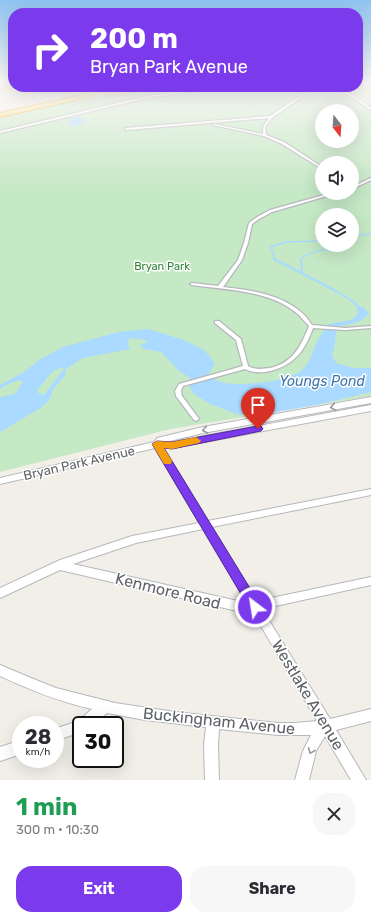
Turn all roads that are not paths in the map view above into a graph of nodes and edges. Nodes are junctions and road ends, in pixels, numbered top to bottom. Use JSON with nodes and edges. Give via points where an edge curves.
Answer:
{"nodes":[{"id":1,"x":57,"y":118,"type":"edge"},
{"id":2,"x":256,"y":118,"type":"edge"},
{"id":3,"x":270,"y":118,"type":"edge"},
{"id":4,"x":206,"y":123,"type":"junction"},
{"id":5,"x":126,"y":129,"type":"dead end"},
{"id":6,"x":0,"y":132,"type":"edge"},
{"id":7,"x":265,"y":135,"type":"junction"},
{"id":8,"x":315,"y":164,"type":"edge"},
{"id":9,"x":371,"y":179,"type":"edge"},
{"id":10,"x":359,"y":184,"type":"edge"},
{"id":11,"x":315,"y":199,"type":"edge"},
{"id":12,"x":192,"y":284,"type":"dead end"},
{"id":13,"x":220,"y":287,"type":"junction"},
{"id":14,"x":217,"y":322,"type":"dead end"},
{"id":15,"x":311,"y":326,"type":"junction"},
{"id":16,"x":371,"y":327,"type":"edge"},
{"id":17,"x":246,"y":367,"type":"junction"},
{"id":18,"x":371,"y":400,"type":"edge"},
{"id":19,"x":371,"y":408,"type":"edge"},
{"id":20,"x":196,"y":419,"type":"dead end"},
{"id":21,"x":157,"y":444,"type":"junction"},
{"id":22,"x":0,"y":481,"type":"edge"},
{"id":23,"x":371,"y":492,"type":"edge"},
{"id":24,"x":205,"y":524,"type":"junction"},
{"id":25,"x":59,"y":565,"type":"junction"},
{"id":26,"x":371,"y":580,"type":"edge"},
{"id":27,"x":0,"y":593,"type":"edge"},
{"id":28,"x":255,"y":607,"type":"junction"},
{"id":29,"x":0,"y":670,"type":"edge"},
{"id":30,"x":105,"y":708,"type":"junction"},
{"id":31,"x":371,"y":715,"type":"edge"},
{"id":32,"x":94,"y":716,"type":"edge"},
{"id":33,"x":213,"y":722,"type":"junction"},
{"id":34,"x":326,"y":725,"type":"junction"},
{"id":35,"x":12,"y":750,"type":"edge"},
{"id":36,"x":0,"y":754,"type":"edge"},
{"id":37,"x":212,"y":780,"type":"edge"},
{"id":38,"x":302,"y":780,"type":"edge"},
{"id":39,"x":359,"y":780,"type":"edge"}],
"edges":[{"from":1,"to":6,"type":"street"},
{"from":2,"to":4,"type":"street"},
{"from":3,"to":7,"type":"street","via":[[264,127]]},
{"from":4,"to":5,"type":"street"},
{"from":4,"to":7,"type":"street"},
{"from":7,"to":8,"type":"street"},
{"from":9,"to":10,"type":"street"},
{"from":11,"to":13,"type":"street","via":[[271,211],[250,224],[240,260]]},
{"from":12,"to":13,"type":"street"},
{"from":13,"to":15,"type":"street","via":[[284,302],[301,313]]},
{"from":14,"to":17,"type":"street","via":[[238,339]]},
{"from":15,"to":16,"type":"street","via":[[339,329]]},
{"from":15,"to":17,"type":"street","via":[[296,356],[288,364],[263,371]]},
{"from":17,"to":20,"type":"street","via":[[181,385],[179,396]]},
{"from":18,"to":21,"type":"street","name":"Bryan Park Avenue","one_way":true,"via":[[203,430],[160,440]]},
{"from":19,"to":21,"type":"street","name":"Bryan Park Avenue","via":[[172,445]]},
{"from":21,"to":22,"type":"street","name":"Bryan Park Avenue"},
{"from":21,"to":24,"type":"street","name":"Westlake Avenue"},
{"from":23,"to":24,"type":"street"},
{"from":24,"to":25,"type":"street","via":[[136,539]]},
{"from":24,"to":28,"type":"street","name":"Westlake Avenue"},
{"from":25,"to":27,"type":"street"},
{"from":25,"to":28,"type":"street","name":"Kenmore Road","via":[[235,607]]},
{"from":26,"to":28,"type":"street","name":"Kenmore Road"},
{"from":28,"to":34,"type":"street","name":"Westlake Avenue"},
{"from":29,"to":30,"type":"street","name":"Buckingham Avenue","via":[[32,685]]},
{"from":30,"to":32,"type":"street"},
{"from":30,"to":33,"type":"street","name":"Buckingham Avenue","via":[[165,718]]},
{"from":31,"to":34,"type":"street","name":"Buckingham Avenue"},
{"from":33,"to":34,"type":"street","name":"Buckingham Avenue","via":[[302,729]]},
{"from":33,"to":37,"type":"street"},
{"from":34,"to":38,"type":"street","one_way":true,"via":[[318,732]]},
{"from":34,"to":39,"type":"street","name":"Westlake Avenue"},
{"from":35,"to":36,"type":"street"}]}
